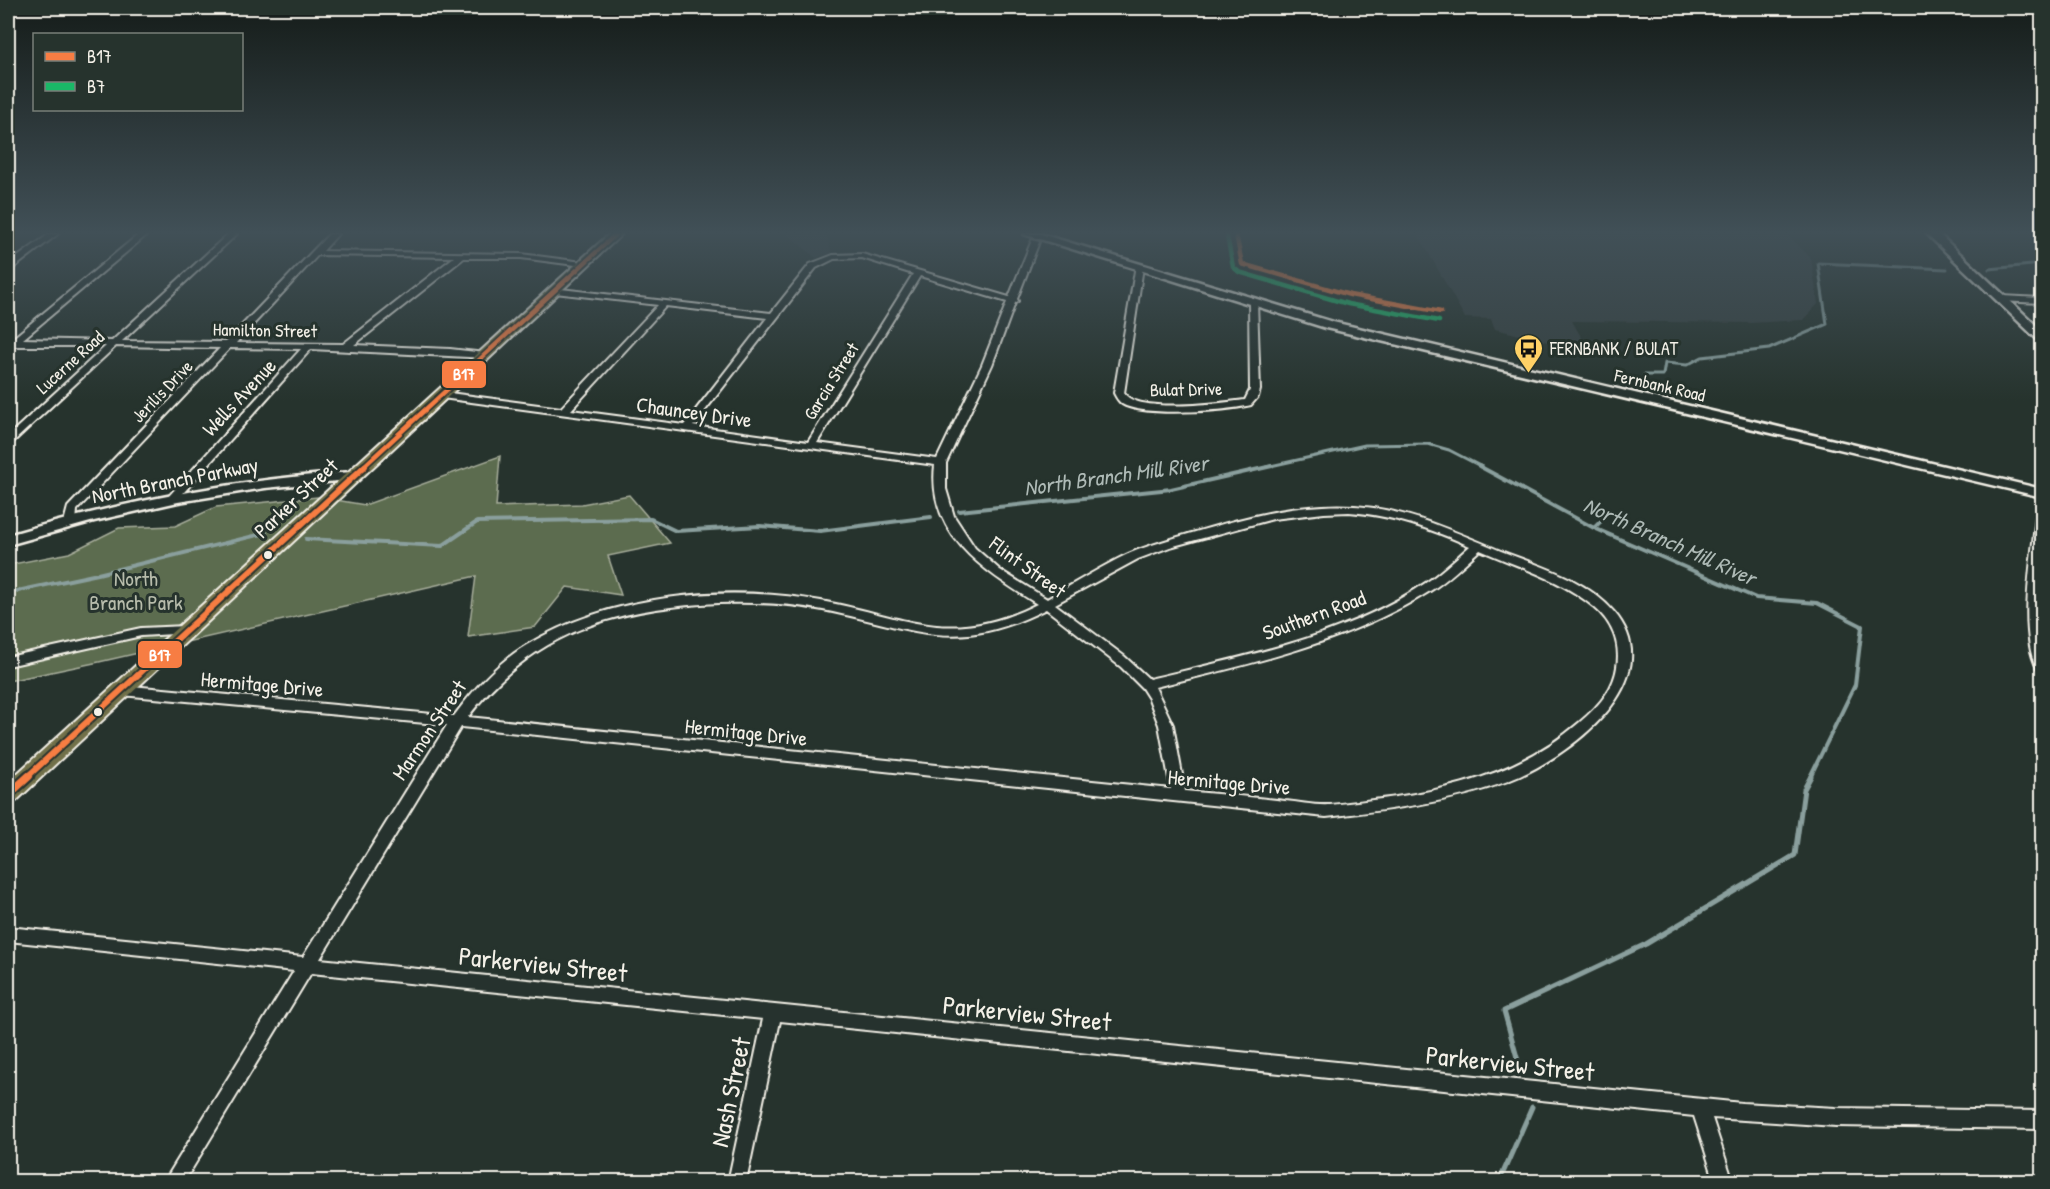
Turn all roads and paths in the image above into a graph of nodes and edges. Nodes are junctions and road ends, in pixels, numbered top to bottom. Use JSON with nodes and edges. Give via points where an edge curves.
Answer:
{"nodes":[{"id":1,"x":76,"y":289,"type":"edge"},
{"id":2,"x":173,"y":289,"type":"edge"},
{"id":3,"x":282,"y":289,"type":"edge"},
{"id":4,"x":418,"y":289,"type":"edge"},
{"id":5,"x":795,"y":289,"type":"edge"},
{"id":6,"x":907,"y":289,"type":"edge"},
{"id":7,"x":976,"y":289,"type":"edge"},
{"id":8,"x":1017,"y":289,"type":"edge"},
{"id":9,"x":1135,"y":289,"type":"edge"},
{"id":10,"x":1212,"y":289,"type":"edge"},
{"id":11,"x":1992,"y":289,"type":"edge"},
{"id":12,"x":555,"y":290,"type":"joint"},
{"id":13,"x":2002,"y":299,"type":"junction"},
{"id":14,"x":1014,"y":301,"type":"junction"},
{"id":15,"x":2043,"y":301,"type":"edge"},
{"id":16,"x":1253,"y":302,"type":"junction"},
{"id":17,"x":664,"y":303,"type":"junction"},
{"id":18,"x":774,"y":316,"type":"junction"},
{"id":19,"x":2043,"y":337,"type":"edge"},
{"id":20,"x":115,"y":343,"type":"junction"},
{"id":21,"x":10,"y":344,"type":"edge"},
{"id":22,"x":230,"y":346,"type":"junction"},
{"id":23,"x":308,"y":347,"type":"junction"},
{"id":24,"x":345,"y":347,"type":"junction"},
{"id":25,"x":485,"y":356,"type":"junction"},
{"id":26,"x":442,"y":395,"type":"junction"},
{"id":27,"x":563,"y":412,"type":"junction"},
{"id":28,"x":686,"y":429,"type":"junction"},
{"id":29,"x":8,"y":441,"type":"edge"},
{"id":30,"x":810,"y":446,"type":"junction"},
{"id":31,"x":941,"y":463,"type":"junction"},
{"id":32,"x":353,"y":476,"type":"junction"},
{"id":33,"x":2043,"y":494,"type":"edge"},
{"id":34,"x":173,"y":498,"type":"junction"},
{"id":35,"x":2043,"y":516,"type":"edge"},
{"id":36,"x":70,"y":522,"type":"junction"},
{"id":37,"x":8,"y":540,"type":"edge"},
{"id":38,"x":1478,"y":546,"type":"junction"},
{"id":39,"x":1047,"y":605,"type":"junction"},
{"id":40,"x":186,"y":630,"type":"junction"},
{"id":41,"x":8,"y":662,"type":"edge"},
{"id":42,"x":2043,"y":665,"type":"edge"},
{"id":43,"x":1146,"y":684,"type":"junction"},
{"id":44,"x":121,"y":690,"type":"junction"},
{"id":45,"x":457,"y":721,"type":"junction"},
{"id":46,"x":8,"y":795,"type":"edge"},
{"id":47,"x":1179,"y":797,"type":"junction"},
{"id":48,"x":8,"y":934,"type":"edge"},
{"id":49,"x":308,"y":965,"type":"junction"},
{"id":50,"x":773,"y":1013,"type":"junction"},
{"id":51,"x":1700,"y":1108,"type":"junction"},
{"id":52,"x":2043,"y":1120,"type":"edge"},
{"id":53,"x":173,"y":1182,"type":"edge"},
{"id":54,"x":737,"y":1182,"type":"edge"},
{"id":55,"x":1724,"y":1182,"type":"edge"}],
"edges":[{"from":1,"to":21,"type":"street"},
{"from":2,"to":20,"type":"street","name":"Lucerne Road"},
{"from":3,"to":22,"type":"street","name":"Jerilis Drive"},
{"from":4,"to":24,"type":"street"},
{"from":5,"to":18,"type":"street"},
{"from":6,"to":30,"type":"street","name":"Garcia Street"},
{"from":7,"to":14,"type":"street"},
{"from":8,"to":14,"type":"street","name":"Flint Street"},
{"from":9,"to":16,"type":"street","name":"Bulat Drive","via":[[1119,393],[1124,402],[1134,406],[1178,408],[1248,403],[1254,390]]},
{"from":10,"to":16,"type":"main road","name":"Fernbank Road"},
{"from":11,"to":13,"type":"main road"},
{"from":12,"to":17,"type":"street"},
{"from":12,"to":25,"type":"main road","name":"Parker Street"},
{"from":13,"to":15,"type":"street"},
{"from":13,"to":19,"type":"main road"},
{"from":14,"to":31,"type":"street","name":"Flint Street"},
{"from":16,"to":33,"type":"main road","name":"Fernbank Road","via":[[1330,325]]},
{"from":17,"to":18,"type":"street"},
{"from":17,"to":27,"type":"street"},
{"from":18,"to":28,"type":"street"},
{"from":20,"to":21,"type":"street","name":"Hamilton Street"},
{"from":20,"to":22,"type":"street","name":"Hamilton Street"},
{"from":20,"to":29,"type":"street","name":"Lucerne Road"},
{"from":22,"to":23,"type":"street","name":"Hamilton Street"},
{"from":22,"to":36,"type":"street","name":"Jerilis Drive","via":[[72,509]]},
{"from":23,"to":24,"type":"street","name":"Hamilton Street"},
{"from":23,"to":34,"type":"street","name":"Wells Avenue"},
{"from":24,"to":25,"type":"street","name":"Hamilton Street"},
{"from":25,"to":26,"type":"main road","name":"Parker Street"},
{"from":26,"to":27,"type":"street","name":"Chauncey Drive"},
{"from":26,"to":32,"type":"main road","name":"Parker Street"},
{"from":27,"to":28,"type":"street","name":"Chauncey Drive"},
{"from":28,"to":30,"type":"street","name":"Chauncey Drive"},
{"from":30,"to":31,"type":"street","name":"Chauncey Drive"},
{"from":31,"to":39,"type":"street","name":"Flint Street","via":[[938,477],[943,505],[966,544],[979,559]]},
{"from":32,"to":34,"type":"main road","name":"North Branch Parkway","via":[[245,485]]},
{"from":32,"to":40,"type":"main road","name":"Parker Street"},
{"from":34,"to":36,"type":"main road","name":"North Branch Parkway"},
{"from":35,"to":42,"type":"street","via":[[2035,614],[2036,650]]},
{"from":36,"to":37,"type":"main road","name":"North Branch Parkway"},
{"from":38,"to":39,"type":"street","name":"Hermitage Drive","via":[[1401,516],[1358,509],[1313,508],[1225,526],[1136,555]]},
{"from":38,"to":43,"type":"street","name":"Southern Road","via":[[1428,587],[1364,621],[1242,661]]},
{"from":38,"to":47,"type":"street","name":"Hermitage Drive","via":[[1579,591],[1603,608],[1619,628],[1626,647],[1622,679],[1607,704],[1573,736],[1505,776],[1420,800],[1326,811]]},
{"from":39,"to":43,"type":"street","name":"Flint Street"},
{"from":39,"to":45,"type":"street","name":"Marmon Street","via":[[992,626],[938,632],[762,597],[645,606],[602,615],[529,647],[495,675]]},
{"from":40,"to":41,"type":"street","via":[[141,632]]},
{"from":40,"to":44,"type":"main road","name":"Parker Street"},
{"from":43,"to":47,"type":"street","name":"Flint Street","via":[[1163,711]]},
{"from":44,"to":45,"type":"street","name":"Hermitage Drive"},
{"from":44,"to":46,"type":"main road","name":"Parker Street"},
{"from":45,"to":47,"type":"street","name":"Hermitage Drive"},
{"from":45,"to":49,"type":"street","name":"Marmon Street"},
{"from":48,"to":49,"type":"street","name":"Parkerview Street"},
{"from":49,"to":50,"type":"street","name":"Parkerview Street"},
{"from":49,"to":53,"type":"street","name":"Marmon Street"},
{"from":50,"to":51,"type":"street","name":"Parkerview Street"},
{"from":50,"to":54,"type":"street","name":"Nash Street"},
{"from":51,"to":52,"type":"street","name":"Parkerview Street","via":[[1836,1117]]},
{"from":51,"to":55,"type":"street"}]}
